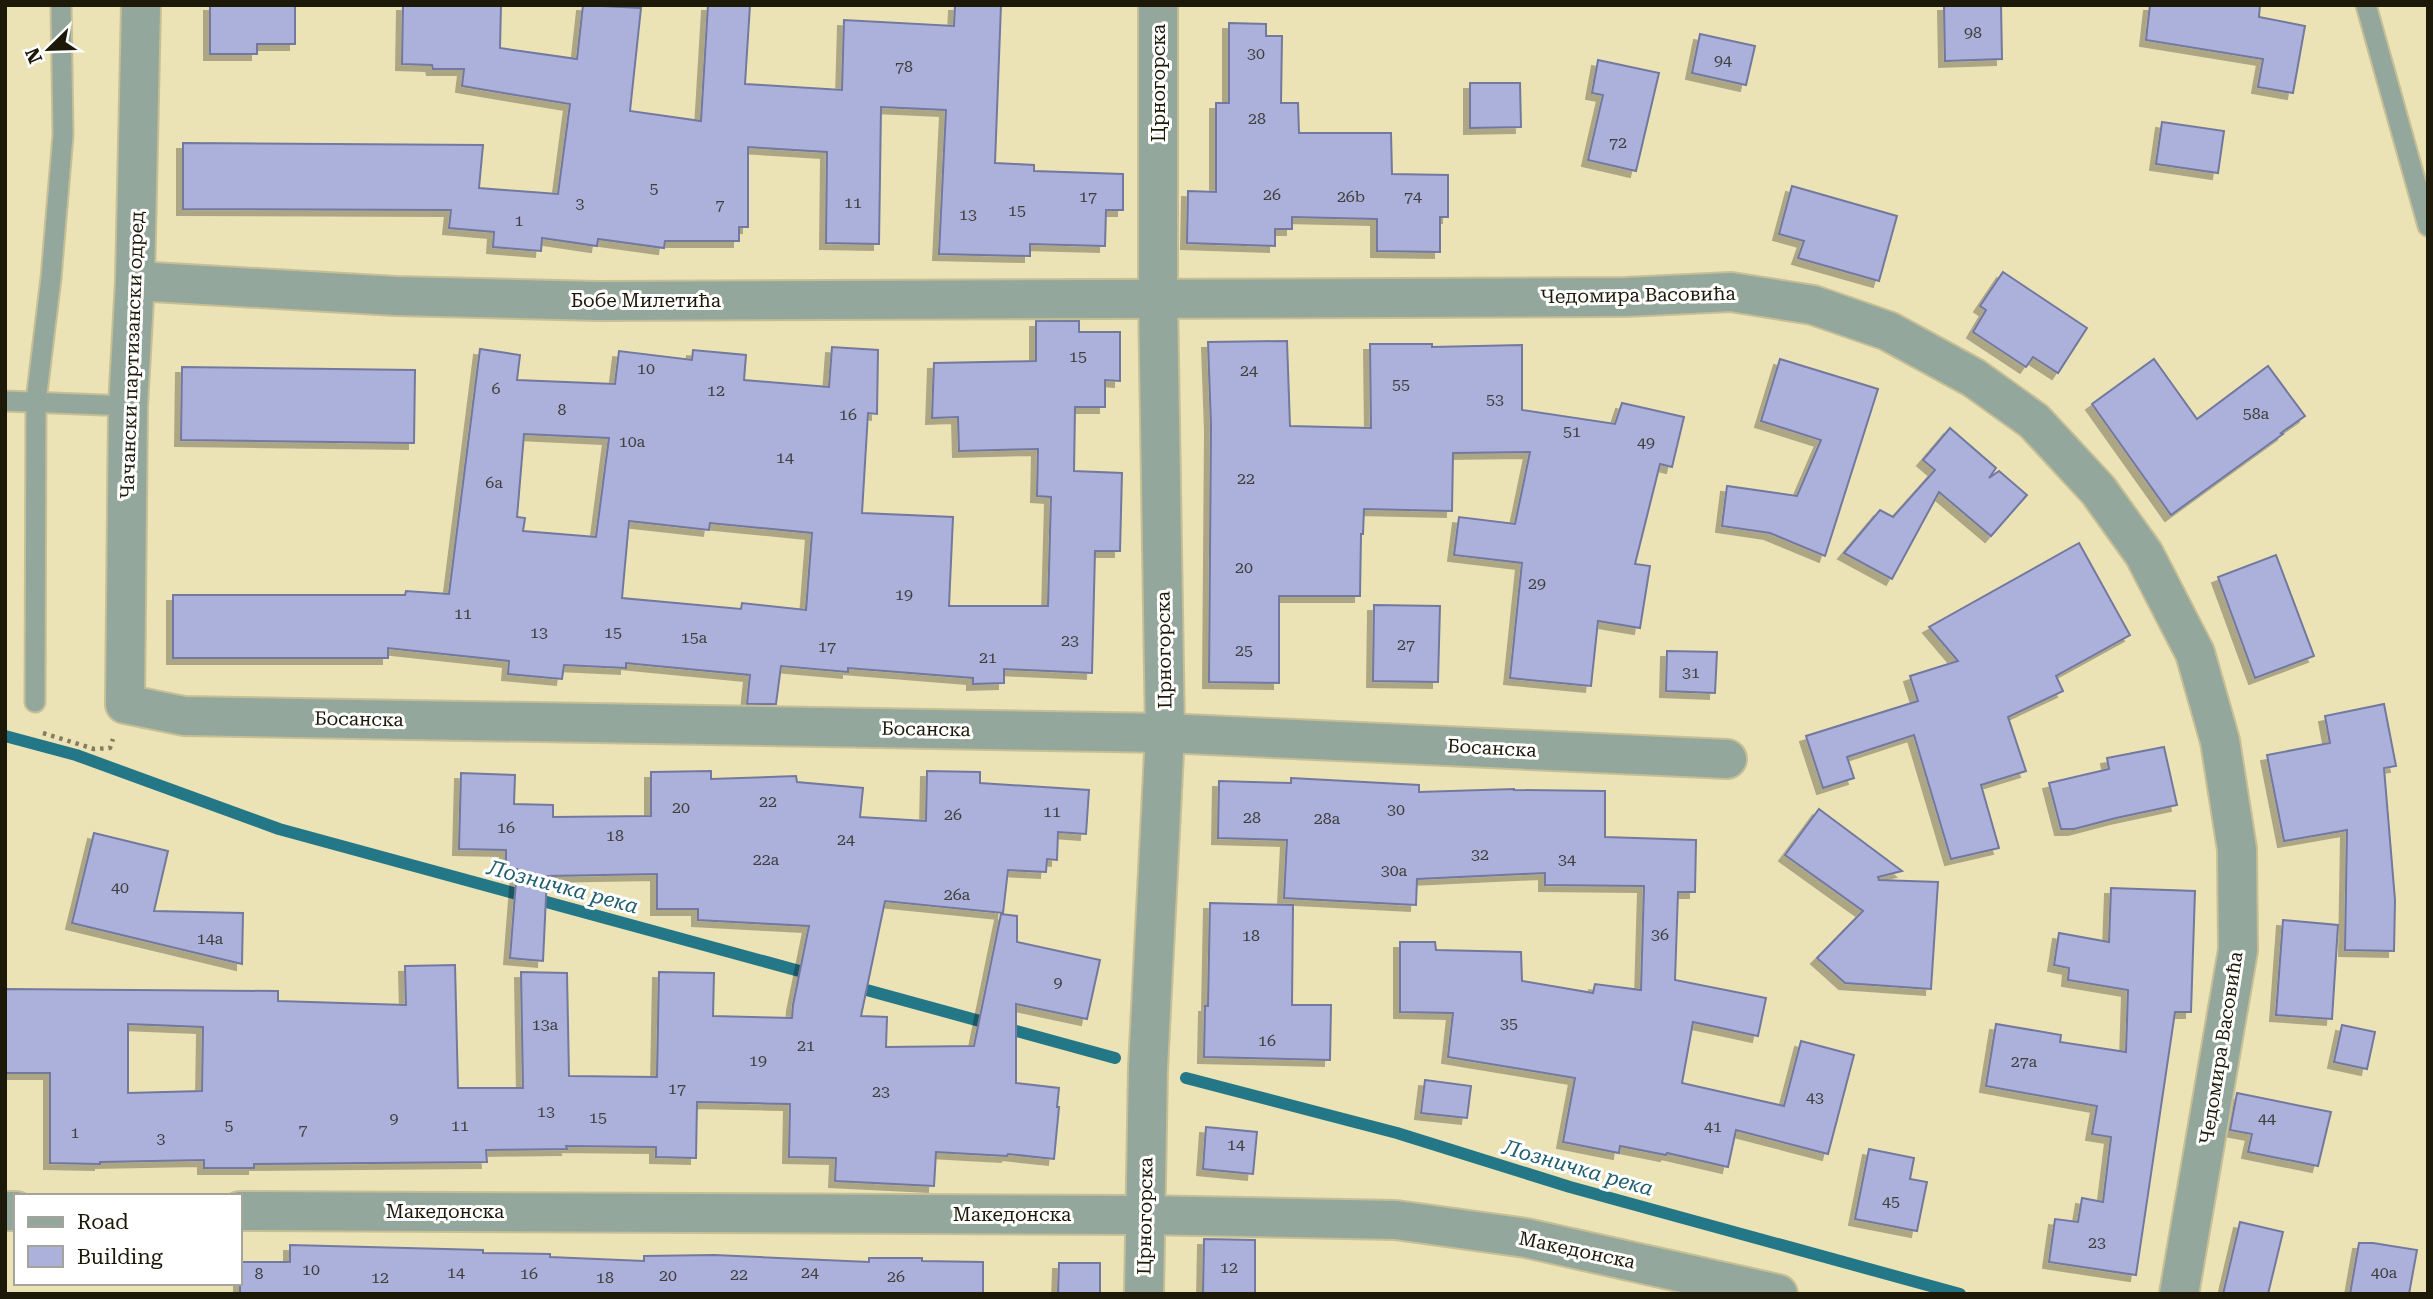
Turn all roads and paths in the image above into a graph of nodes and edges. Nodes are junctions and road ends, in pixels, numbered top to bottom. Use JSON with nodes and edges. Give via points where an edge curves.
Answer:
{"nodes":[{"id":1,"x":61,"y":5,"type":"edge"},
{"id":2,"x":141,"y":5,"type":"edge"},
{"id":3,"x":1158,"y":5,"type":"edge"},
{"id":4,"x":2366,"y":5,"type":"edge"},
{"id":5,"x":2428,"y":226,"type":"edge"},
{"id":6,"x":135,"y":281,"type":"junction"},
{"id":7,"x":1158,"y":298,"type":"junction"},
{"id":8,"x":5,"y":401,"type":"edge"},
{"id":9,"x":36,"y":401,"type":"junction"},
{"id":10,"x":128,"y":406,"type":"junction"},
{"id":11,"x":35,"y":702,"type":"dead end"},
{"id":12,"x":125,"y":704,"type":"junction"},
{"id":13,"x":41,"y":733,"type":"dead end"},
{"id":14,"x":1165,"y":733,"type":"junction"},
{"id":15,"x":1727,"y":758,"type":"dead end"},
{"id":16,"x":242,"y":1211,"type":"edge"},
{"id":17,"x":1144,"y":1215,"type":"junction"},
{"id":18,"x":1144,"y":1294,"type":"edge"},
{"id":19,"x":1778,"y":1294,"type":"edge"},
{"id":20,"x":2179,"y":1294,"type":"edge"}],
"edges":[{"from":1,"to":9,"type":"lane","via":[[63,135]]},
{"from":2,"to":6,"type":"street","name":"Чачански партизански одред"},
{"from":3,"to":7,"type":"street","name":"Црногорска"},
{"from":4,"to":5,"type":"lane"},
{"from":6,"to":7,"type":"street","name":"Бобе Милетића","via":[[397,296],[584,300]]},
{"from":6,"to":10,"type":"street","name":"Чачански партизански одред"},
{"from":7,"to":14,"type":"street","name":"Црногорска"},
{"from":7,"to":20,"type":"street","name":"Чедомира Васовића","via":[[1626,297],[1731,292],[1813,305],[1888,331],[1974,378],[2034,421],[2098,490],[2144,554],[2195,653],[2220,741],[2238,849],[2238,950]]},
{"from":8,"to":9,"type":"lane"},
{"from":9,"to":10,"type":"lane"},
{"from":9,"to":11,"type":"lane"},
{"from":10,"to":12,"type":"street","name":"Чачански партизански одред"},
{"from":12,"to":13,"type":"path","via":[[110,748],[94,749]]},
{"from":12,"to":14,"type":"street","name":"Босанска","via":[[184,716]]},
{"from":14,"to":15,"type":"street","name":"Босанска"},
{"from":14,"to":17,"type":"street","name":"Црногорска"},
{"from":16,"to":17,"type":"street","name":"Македонска"},
{"from":17,"to":18,"type":"street","name":"Црногорска"},
{"from":17,"to":19,"type":"street","name":"Македонска","via":[[1396,1220],[1526,1238]]}]}
